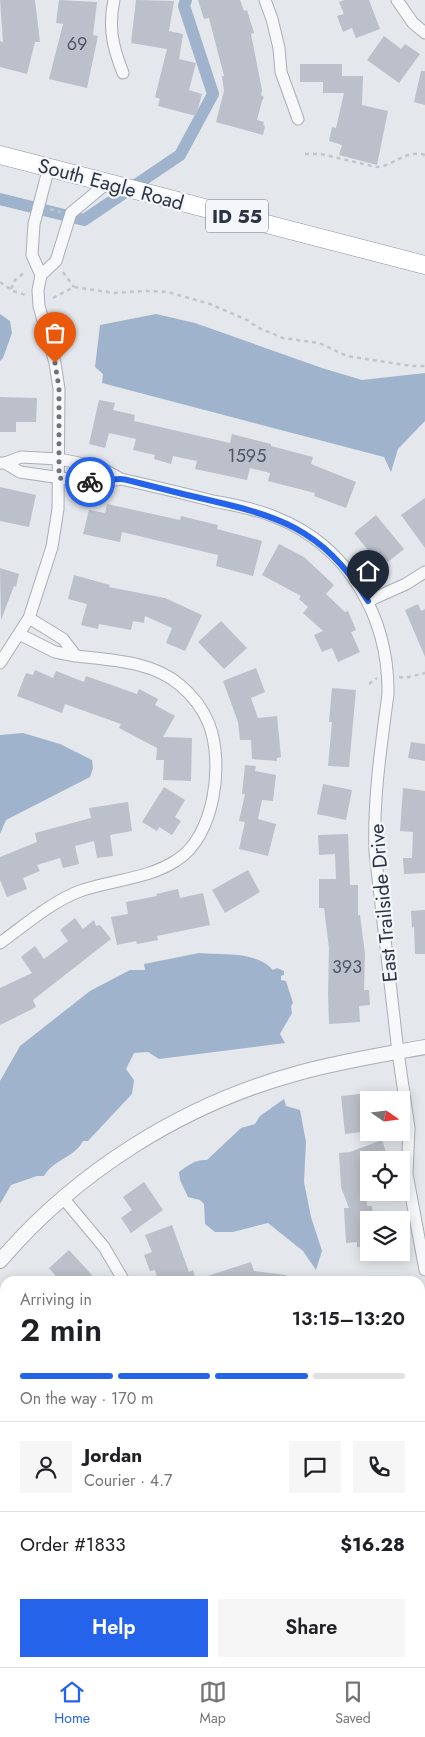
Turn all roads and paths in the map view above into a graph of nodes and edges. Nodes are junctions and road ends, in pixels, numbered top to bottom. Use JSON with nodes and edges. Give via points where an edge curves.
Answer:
{"nodes":[{"id":1,"x":114,"y":0,"type":"edge"},
{"id":2,"x":265,"y":0,"type":"edge"},
{"id":3,"x":396,"y":0,"type":"edge"},
{"id":4,"x":425,"y":33,"type":"edge"},
{"id":5,"x":123,"y":73,"type":"dead end"},
{"id":6,"x":298,"y":119,"type":"dead end"},
{"id":7,"x":304,"y":154,"type":"dead end"},
{"id":8,"x":0,"y":155,"type":"edge"},
{"id":9,"x":425,"y":155,"type":"edge"},
{"id":10,"x":49,"y":168,"type":"junction"},
{"id":11,"x":107,"y":183,"type":"junction"},
{"id":12,"x":48,"y":209,"type":"dead end"},
{"id":13,"x":62,"y":212,"type":"dead end"},
{"id":14,"x":425,"y":265,"type":"edge"},
{"id":15,"x":25,"y":272,"type":"dead end"},
{"id":16,"x":63,"y":272,"type":"dead end"},
{"id":17,"x":41,"y":275,"type":"junction"},
{"id":18,"x":0,"y":282,"type":"edge"},
{"id":19,"x":74,"y":287,"type":"junction"},
{"id":20,"x":11,"y":289,"type":"junction"},
{"id":21,"x":26,"y":296,"type":"dead end"},
{"id":22,"x":52,"y":298,"type":"dead end"},
{"id":23,"x":425,"y":366,"type":"edge"},
{"id":24,"x":59,"y":459,"type":"junction"},
{"id":25,"x":2,"y":463,"type":"edge"},
{"id":26,"x":59,"y":478,"type":"junction"},
{"id":27,"x":121,"y":479,"type":"junction"},
{"id":28,"x":425,"y":572,"type":"edge"},
{"id":29,"x":368,"y":601,"type":"junction"},
{"id":30,"x":29,"y":618,"type":"junction"},
{"id":31,"x":19,"y":634,"type":"junction"},
{"id":32,"x":76,"y":656,"type":"junction"},
{"id":33,"x":0,"y":663,"type":"edge"},
{"id":34,"x":425,"y":672,"type":"edge"},
{"id":35,"x":399,"y":677,"type":"dead end"},
{"id":36,"x":0,"y":943,"type":"edge"},
{"id":37,"x":425,"y":1047,"type":"edge"},
{"id":38,"x":398,"y":1052,"type":"junction"},
{"id":39,"x":63,"y":1198,"type":"junction"},
{"id":40,"x":0,"y":1261,"type":"edge"},
{"id":41,"x":425,"y":1270,"type":"edge"},
{"id":42,"x":121,"y":1276,"type":"edge"}],
"edges":[{"from":1,"to":5,"type":"street","via":[[110,28]]},
{"from":2,"to":6,"type":"street","via":[[279,48],[281,72]]},
{"from":3,"to":4,"type":"street"},
{"from":7,"to":9,"type":"path","via":[[320,154],[376,168],[385,167],[407,154]]},
{"from":8,"to":10,"type":"highway","name":"South Eagle Road","number":"ID 55"},
{"from":10,"to":11,"type":"highway","name":"South Eagle Road","number":"ID 55"},
{"from":10,"to":17,"type":"street","via":[[34,224],[32,255]]},
{"from":11,"to":14,"type":"highway","name":"South Eagle Road","number":"ID 55"},
{"from":11,"to":17,"type":"street","via":[[71,213],[56,261]]},
{"from":12,"to":13,"type":"path"},
{"from":15,"to":20,"type":"path","via":[[15,280]]},
{"from":16,"to":19,"type":"path"},
{"from":17,"to":24,"type":"street","via":[[38,290],[40,306],[59,388]]},
{"from":18,"to":20,"type":"path"},
{"from":19,"to":22,"type":"path"},
{"from":19,"to":23,"type":"path","via":[[114,293],[168,292],[210,304],[283,338],[319,343],[347,356]]},
{"from":20,"to":21,"type":"path"},
{"from":24,"to":25,"type":"street","via":[[21,457]]},
{"from":24,"to":26,"type":"street"},
{"from":24,"to":27,"type":"street","via":[[99,467]]},
{"from":25,"to":26,"type":"street","via":[[20,472]]},
{"from":26,"to":27,"type":"street","via":[[96,483]]},
{"from":26,"to":30,"type":"street","via":[[52,547]]},
{"from":27,"to":29,"type":"street","name":"East Trailside Drive","via":[[259,512],[295,526],[329,552],[351,575]]},
{"from":28,"to":29,"type":"street"},
{"from":29,"to":38,"type":"street","name":"East Trailside Drive","via":[[382,639],[388,680],[374,824]]},
{"from":30,"to":31,"type":"street"},
{"from":30,"to":32,"type":"street","via":[[63,639]]},
{"from":31,"to":32,"type":"street","via":[[55,652]]},
{"from":31,"to":33,"type":"street"},
{"from":32,"to":36,"type":"street","via":[[131,663],[158,671],[179,684],[196,701],[213,737],[216,761],[209,818],[190,849],[178,860],[156,871],[78,892],[61,900]]},
{"from":34,"to":35,"type":"path"},
{"from":37,"to":38,"type":"street"},
{"from":38,"to":39,"type":"street","via":[[294,1074],[214,1103],[138,1143]]},
{"from":38,"to":41,"type":"street","name":"East Trailside Drive","via":[[409,1128],[407,1174]]},
{"from":39,"to":40,"type":"street"},
{"from":39,"to":42,"type":"street","via":[[104,1247]]}]}
